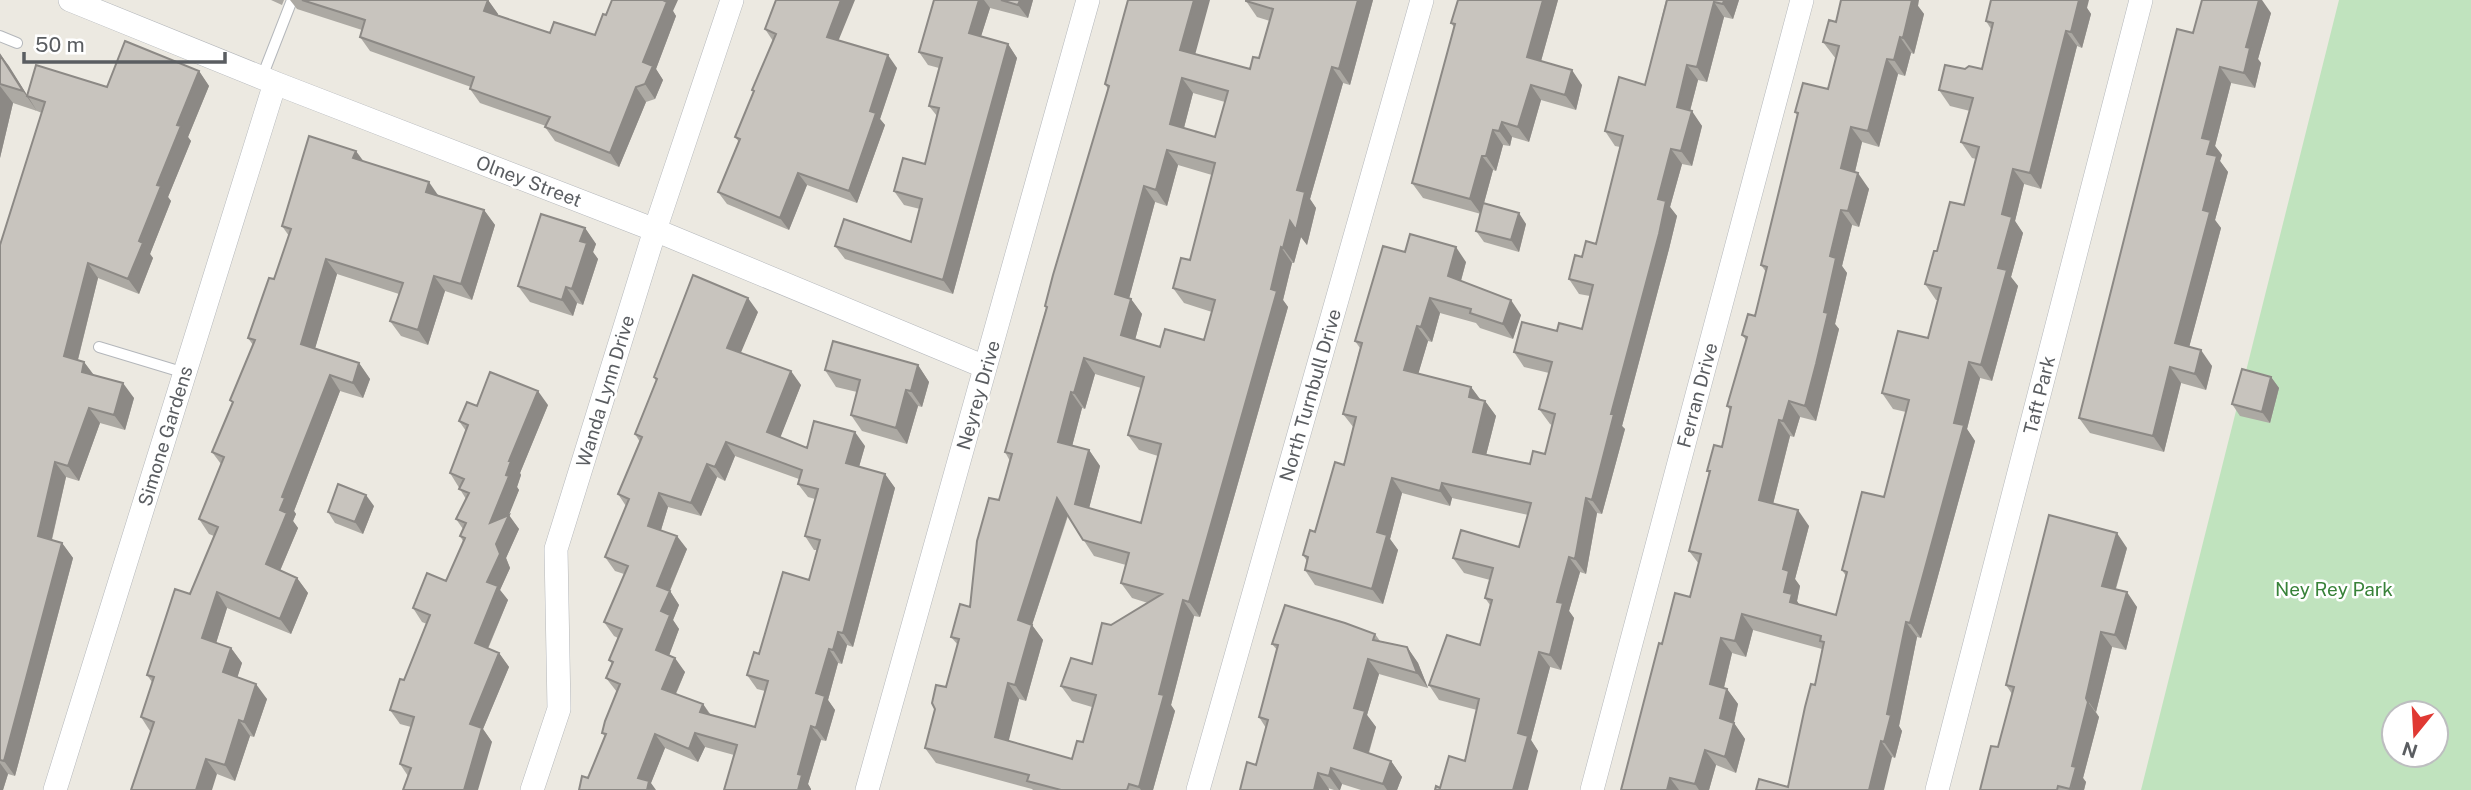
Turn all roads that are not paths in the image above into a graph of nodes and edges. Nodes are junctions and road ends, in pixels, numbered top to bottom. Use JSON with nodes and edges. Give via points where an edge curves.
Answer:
{"nodes":[{"id":1,"x":70,"y":0,"type":"edge"},
{"id":2,"x":292,"y":0,"type":"edge"},
{"id":3,"x":732,"y":0,"type":"edge"},
{"id":4,"x":1088,"y":0,"type":"edge"},
{"id":5,"x":1422,"y":0,"type":"edge"},
{"id":6,"x":1802,"y":0,"type":"edge"},
{"id":7,"x":2141,"y":0,"type":"edge"},
{"id":8,"x":0,"y":36,"type":"edge"},
{"id":9,"x":16,"y":43,"type":"dead end"},
{"id":10,"x":268,"y":80,"type":"junction"},
{"id":11,"x":655,"y":230,"type":"junction"},
{"id":12,"x":99,"y":347,"type":"dead end"},
{"id":13,"x":985,"y":367,"type":"junction"},
{"id":14,"x":185,"y":373,"type":"junction"},
{"id":15,"x":872,"y":789,"type":"edge"},
{"id":16,"x":55,"y":790,"type":"edge"},
{"id":17,"x":532,"y":790,"type":"edge"},
{"id":18,"x":1198,"y":790,"type":"edge"},
{"id":19,"x":1592,"y":790,"type":"edge"},
{"id":20,"x":1937,"y":790,"type":"edge"}],
"edges":[{"from":1,"to":10,"type":"street","name":"Olney Street"},
{"from":2,"to":10,"type":"lane"},
{"from":3,"to":11,"type":"street","name":"Wanda Lynn Drive"},
{"from":4,"to":13,"type":"street","name":"Neyrey Drive"},
{"from":5,"to":18,"type":"street","name":"North Turnbull Drive"},
{"from":6,"to":19,"type":"street","name":"Ferran Drive"},
{"from":7,"to":20,"type":"street","name":"Taft Park"},
{"from":8,"to":9,"type":"lane"},
{"from":10,"to":11,"type":"street","name":"Olney Street"},
{"from":10,"to":14,"type":"street","name":"Simone Gardens"},
{"from":11,"to":13,"type":"street","name":"Olney Street"},
{"from":11,"to":17,"type":"street","name":"Wanda Lynn Drive","via":[[556,549],[559,709]]},
{"from":12,"to":14,"type":"lane"},
{"from":13,"to":15,"type":"street","name":"Neyrey Drive"},
{"from":14,"to":16,"type":"street","name":"Simone Gardens"}]}
